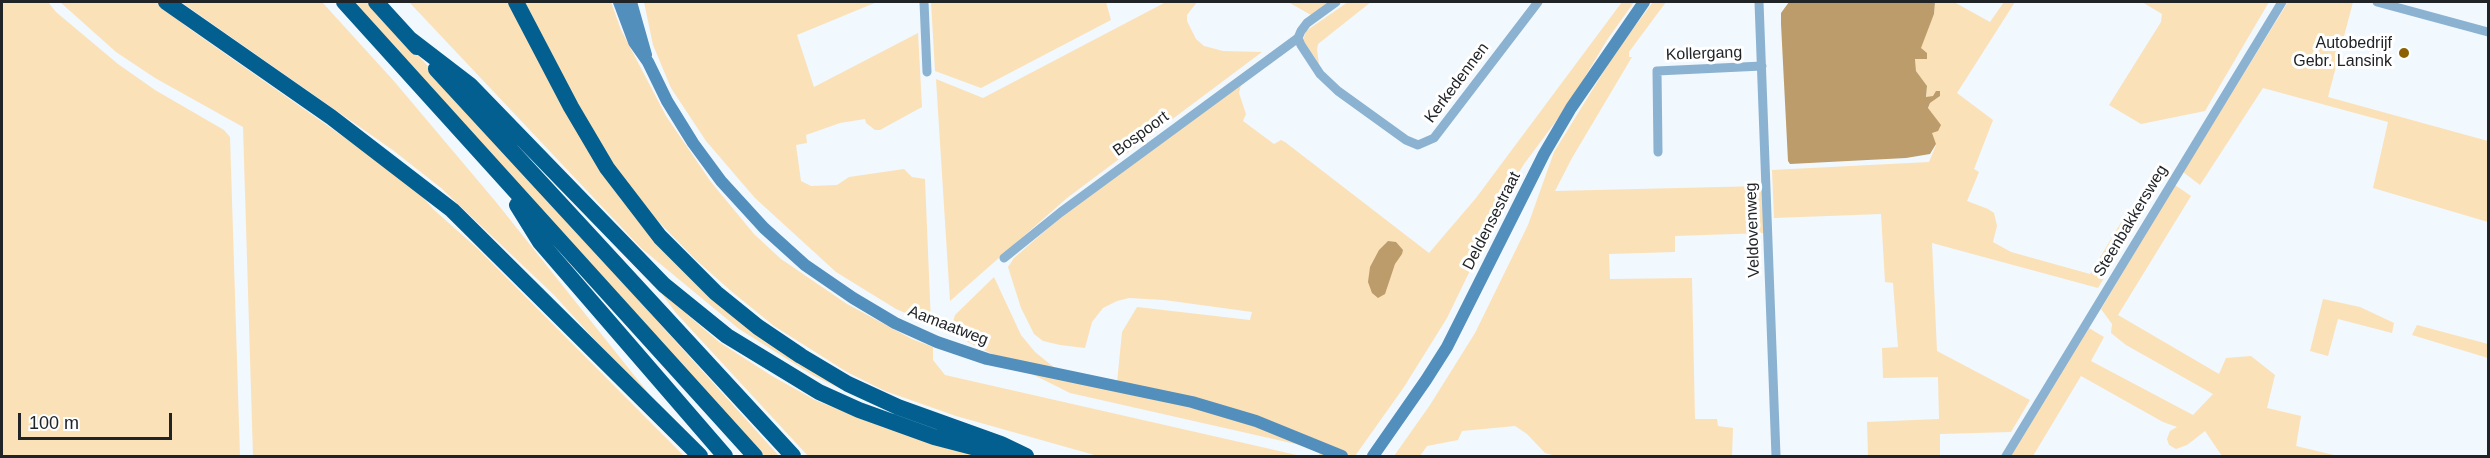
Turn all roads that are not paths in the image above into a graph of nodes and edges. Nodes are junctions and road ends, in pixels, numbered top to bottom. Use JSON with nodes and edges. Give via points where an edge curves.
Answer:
{"nodes":[{"id":1,"x":166,"y":2,"type":"edge"},
{"id":2,"x":344,"y":2,"type":"edge"},
{"id":3,"x":376,"y":2,"type":"edge"},
{"id":4,"x":516,"y":2,"type":"edge"},
{"id":5,"x":619,"y":2,"type":"edge"},
{"id":6,"x":631,"y":2,"type":"edge"},
{"id":7,"x":924,"y":2,"type":"edge"},
{"id":8,"x":1336,"y":2,"type":"edge"},
{"id":9,"x":1538,"y":2,"type":"edge"},
{"id":10,"x":1644,"y":2,"type":"edge"},
{"id":11,"x":1759,"y":2,"type":"edge"},
{"id":12,"x":2282,"y":2,"type":"edge"},
{"id":13,"x":2377,"y":2,"type":"edge"},
{"id":14,"x":2488,"y":32,"type":"edge"},
{"id":15,"x":1298,"y":38,"type":"junction"},
{"id":16,"x":410,"y":39,"type":"junction"},
{"id":17,"x":648,"y":62,"type":"junction"},
{"id":18,"x":1762,"y":66,"type":"junction"},
{"id":19,"x":927,"y":72,"type":"dead end"},
{"id":20,"x":1658,"y":152,"type":"dead end"},
{"id":21,"x":497,"y":171,"type":"junction"},
{"id":22,"x":1004,"y":258,"type":"dead end"},
{"id":23,"x":700,"y":456,"type":"edge"},
{"id":24,"x":725,"y":456,"type":"edge"},
{"id":25,"x":755,"y":456,"type":"edge"},
{"id":26,"x":793,"y":456,"type":"edge"},
{"id":27,"x":1006,"y":456,"type":"edge"},
{"id":28,"x":1026,"y":456,"type":"edge"},
{"id":29,"x":1342,"y":456,"type":"edge"},
{"id":30,"x":1373,"y":456,"type":"edge"},
{"id":31,"x":1776,"y":456,"type":"edge"},
{"id":32,"x":2006,"y":456,"type":"edge"}],
"edges":[{"from":1,"to":23,"type":"highway","via":[[331,117],[452,210]]},
{"from":2,"to":21,"type":"highway"},
{"from":3,"to":16,"type":"highway"},
{"from":4,"to":28,"type":"highway","via":[[607,168],[660,237],[716,293],[784,345],[848,384]]},
{"from":5,"to":17,"type":"main road","name":"Aamaatweg","via":[[634,42]]},
{"from":6,"to":17,"type":"main road","name":"Aamaatweg"},
{"from":7,"to":19,"type":"street"},
{"from":8,"to":15,"type":"street","via":[[1307,23]]},
{"from":9,"to":15,"type":"street","name":"Kerkedennen","via":[[1434,138],[1418,145],[1338,91],[1320,74]]},
{"from":10,"to":30,"type":"main road","name":"Deldensestraat","via":[[1571,108],[1447,346]]},
{"from":11,"to":18,"type":"street","name":"Veldovenweg"},
{"from":12,"to":32,"type":"street","name":"Steenbakkersweg"},
{"from":13,"to":14,"type":"street"},
{"from":15,"to":22,"type":"street","name":"Bospoort"},
{"from":16,"to":26,"type":"highway"},
{"from":16,"to":27,"type":"highway","via":[[470,85],[664,285],[728,336],[819,392],[859,410]]},
{"from":17,"to":29,"type":"main road","name":"Aamaatweg","via":[[693,143],[721,182],[764,228],[805,265],[895,323],[987,359],[1220,410]]},
{"from":18,"to":20,"type":"street","name":"Kollergang","via":[[1657,71]]},
{"from":18,"to":31,"type":"street","name":"Veldovenweg"},
{"from":21,"to":24,"type":"highway","via":[[540,242]]},
{"from":21,"to":25,"type":"highway"}]}
